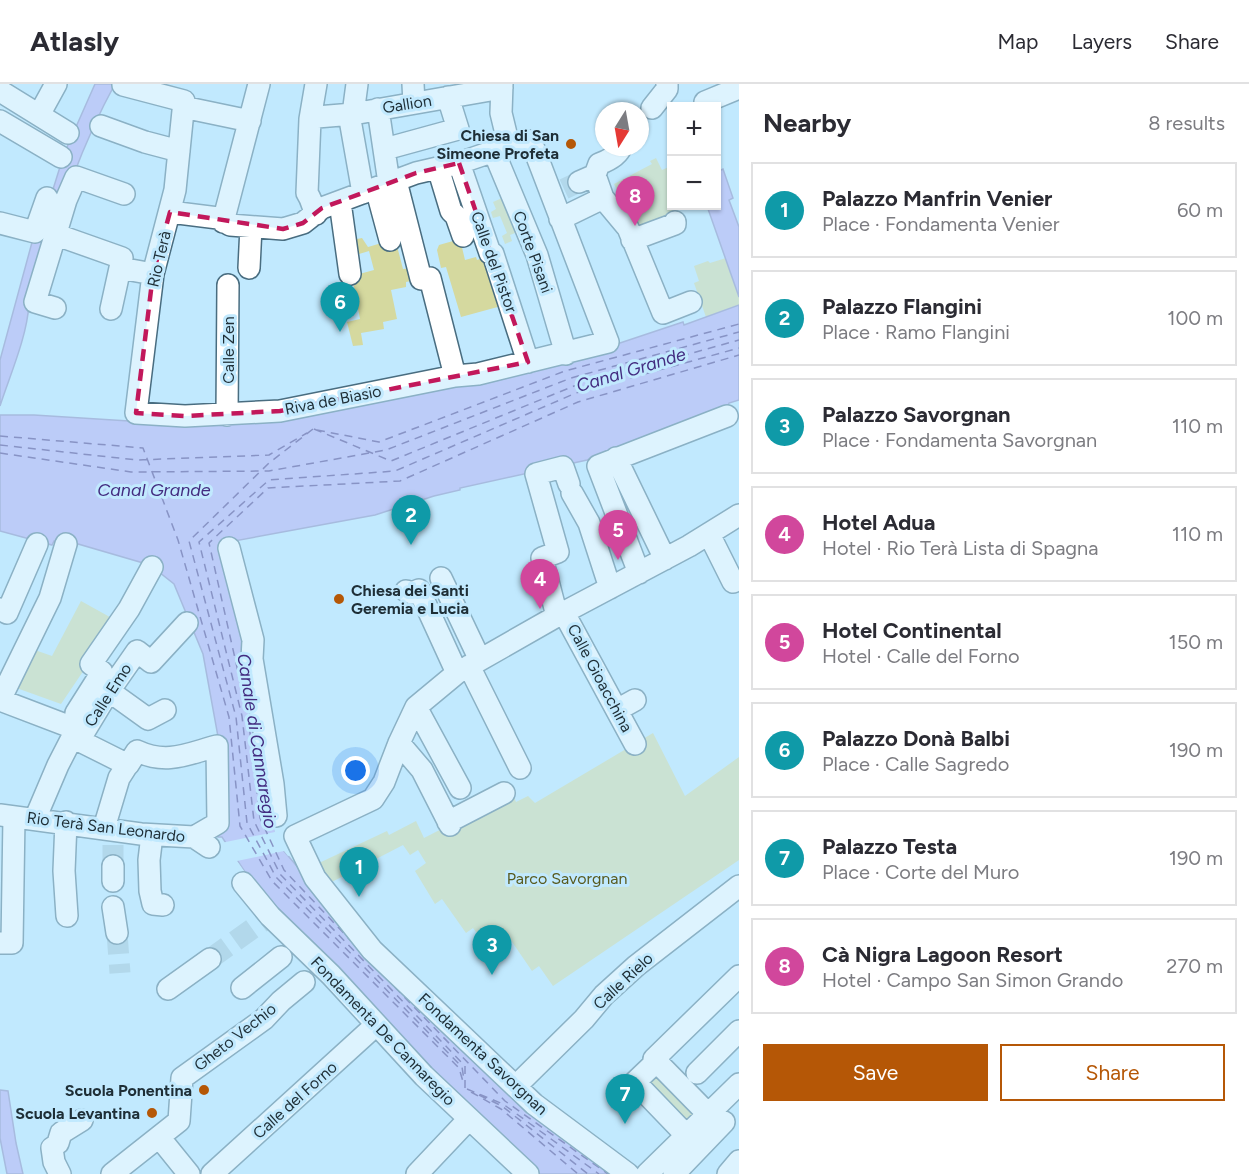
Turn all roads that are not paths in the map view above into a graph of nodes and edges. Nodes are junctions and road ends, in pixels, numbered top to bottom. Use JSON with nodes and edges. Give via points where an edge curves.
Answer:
{"nodes":[{"id":1,"x":56,"y":84,"type":"edge"},
{"id":2,"x":259,"y":84,"type":"edge"},
{"id":3,"x":316,"y":84,"type":"edge"},
{"id":4,"x":357,"y":84,"type":"edge"},
{"id":5,"x":667,"y":84,"type":"edge"},
{"id":6,"x":123,"y":85,"type":"edge"},
{"id":7,"x":502,"y":86,"type":"edge"},
{"id":8,"x":739,"y":88,"type":"edge"},
{"id":9,"x":0,"y":91,"type":"edge"},
{"id":10,"x":414,"y":93,"type":"edge"},
{"id":11,"x":448,"y":97,"type":"junction"},
{"id":12,"x":705,"y":102,"type":"dead end"},
{"id":13,"x":183,"y":107,"type":"junction"},
{"id":14,"x":378,"y":109,"type":"junction"},
{"id":15,"x":652,"y":110,"type":"edge"},
{"id":16,"x":312,"y":113,"type":"junction"},
{"id":17,"x":351,"y":114,"type":"junction"},
{"id":18,"x":39,"y":115,"type":"junction"},
{"id":19,"x":0,"y":121,"type":"edge"},
{"id":20,"x":250,"y":121,"type":"junction"},
{"id":21,"x":101,"y":126,"type":"dead end"},
{"id":22,"x":68,"y":133,"type":"dead end"},
{"id":23,"x":385,"y":149,"type":"junction"},
{"id":24,"x":501,"y":149,"type":"junction"},
{"id":25,"x":180,"y":151,"type":"junction"},
{"id":26,"x":61,"y":158,"type":"dead end"},
{"id":27,"x":459,"y":163,"type":"junction"},
{"id":28,"x":438,"y":168,"type":"junction"},
{"id":29,"x":594,"y":177,"type":"edge"},
{"id":30,"x":381,"y":186,"type":"junction"},
{"id":31,"x":124,"y":194,"type":"dead end"},
{"id":32,"x":47,"y":198,"type":"dead end"},
{"id":33,"x":340,"y":202,"type":"junction"},
{"id":34,"x":170,"y":212,"type":"junction"},
{"id":35,"x":316,"y":214,"type":"junction"},
{"id":36,"x":223,"y":222,"type":"junction"},
{"id":37,"x":0,"y":223,"type":"edge"},
{"id":38,"x":675,"y":223,"type":"dead end"},
{"id":39,"x":557,"y":226,"type":"junction"},
{"id":40,"x":250,"y":227,"type":"junction"},
{"id":41,"x":632,"y":231,"type":"junction"},
{"id":42,"x":57,"y":235,"type":"junction"},
{"id":43,"x":463,"y":236,"type":"dead end"},
{"id":44,"x":390,"y":240,"type":"dead end"},
{"id":45,"x":120,"y":268,"type":"junction"},
{"id":46,"x":249,"y":268,"type":"dead end"},
{"id":47,"x":153,"y":274,"type":"junction"},
{"id":48,"x":350,"y":274,"type":"dead end"},
{"id":49,"x":228,"y":285,"type":"dead end"},
{"id":50,"x":691,"y":302,"type":"dead end"},
{"id":51,"x":45,"y":305,"type":"dead end"},
{"id":52,"x":111,"y":309,"type":"dead end"},
{"id":53,"x":567,"y":354,"type":"junction"},
{"id":54,"x":528,"y":362,"type":"junction"},
{"id":55,"x":455,"y":376,"type":"junction"},
{"id":56,"x":136,"y":413,"type":"joint"},
{"id":57,"x":227,"y":415,"type":"junction"},
{"id":58,"x":727,"y":416,"type":"dead end"},
{"id":59,"x":615,"y":458,"type":"junction"},
{"id":60,"x":739,"y":515,"type":"edge"},
{"id":61,"x":709,"y":534,"type":"junction"},
{"id":62,"x":37,"y":544,"type":"dead end"},
{"id":63,"x":66,"y":544,"type":"dead end"},
{"id":64,"x":229,"y":548,"type":"dead end"},
{"id":65,"x":665,"y":559,"type":"junction"},
{"id":66,"x":152,"y":567,"type":"dead end"},
{"id":67,"x":639,"y":573,"type":"junction"},
{"id":68,"x":733,"y":582,"type":"dead end"},
{"id":69,"x":610,"y":588,"type":"junction"},
{"id":70,"x":3,"y":611,"type":"edge"},
{"id":71,"x":561,"y":614,"type":"junction"},
{"id":72,"x":187,"y":623,"type":"dead end"},
{"id":73,"x":467,"y":667,"type":"junction"},
{"id":74,"x":109,"y":691,"type":"junction"},
{"id":75,"x":416,"y":707,"type":"junction"},
{"id":76,"x":165,"y":710,"type":"dead end"},
{"id":77,"x":73,"y":726,"type":"junction"},
{"id":78,"x":399,"y":743,"type":"junction"},
{"id":79,"x":635,"y":744,"type":"dead end"},
{"id":80,"x":126,"y":768,"type":"dead end"},
{"id":81,"x":520,"y":768,"type":"dead end"},
{"id":82,"x":460,"y":789,"type":"dead end"},
{"id":83,"x":504,"y":793,"type":"dead end"},
{"id":84,"x":276,"y":816,"type":"dead end"},
{"id":85,"x":16,"y":817,"type":"edge"},
{"id":86,"x":66,"y":822,"type":"junction"},
{"id":87,"x":111,"y":834,"type":"junction"},
{"id":88,"x":152,"y":835,"type":"junction"},
{"id":89,"x":243,"y":883,"type":"dead end"},
{"id":90,"x":739,"y":886,"type":"edge"},
{"id":91,"x":162,"y":905,"type":"dead end"},
{"id":92,"x":113,"y":907,"type":"dead end"},
{"id":93,"x":67,"y":916,"type":"dead end"},
{"id":94,"x":117,"y":933,"type":"tunnel mouth"},
{"id":95,"x":6,"y":943,"type":"edge"},
{"id":96,"x":281,"y":957,"type":"dead end"},
{"id":97,"x":202,"y":965,"type":"tunnel mouth"},
{"id":98,"x":739,"y":976,"type":"edge"},
{"id":99,"x":304,"y":982,"type":"dead end"},
{"id":100,"x":242,"y":987,"type":"dead end"},
{"id":101,"x":168,"y":989,"type":"dead end"},
{"id":102,"x":376,"y":1025,"type":"junction"},
{"id":103,"x":739,"y":1031,"type":"edge"},
{"id":104,"x":656,"y":1060,"type":"junction"},
{"id":105,"x":687,"y":1082,"type":"junction"},
{"id":106,"x":739,"y":1084,"type":"edge"},
{"id":107,"x":516,"y":1086,"type":"junction"},
{"id":108,"x":716,"y":1118,"type":"junction"},
{"id":109,"x":82,"y":1120,"type":"dead end"},
{"id":110,"x":468,"y":1120,"type":"junction"},
{"id":111,"x":686,"y":1135,"type":"junction"},
{"id":112,"x":159,"y":1137,"type":"junction"},
{"id":113,"x":739,"y":1161,"type":"edge"},
{"id":114,"x":60,"y":1174,"type":"edge"},
{"id":115,"x":112,"y":1174,"type":"edge"},
{"id":116,"x":189,"y":1174,"type":"edge"},
{"id":117,"x":212,"y":1174,"type":"edge"},
{"id":118,"x":417,"y":1174,"type":"edge"},
{"id":119,"x":528,"y":1174,"type":"edge"},
{"id":120,"x":628,"y":1174,"type":"edge"},
{"id":121,"x":647,"y":1174,"type":"edge"},
{"id":122,"x":675,"y":1174,"type":"edge"},
{"id":123,"x":728,"y":1174,"type":"edge"}],
"edges":[{"from":1,"to":18,"type":"street"},
{"from":2,"to":20,"type":"street"},
{"from":3,"to":16,"type":"street"},
{"from":4,"to":17,"type":"street"},
{"from":5,"to":15,"type":"street"},
{"from":6,"to":13,"type":"street","via":[[184,101]]},
{"from":7,"to":11,"type":"street","name":"Gallion"},
{"from":7,"to":24,"type":"street","name":"Corte Pisani"},
{"from":8,"to":12,"type":"street"},
{"from":9,"to":18,"type":"street"},
{"from":10,"to":11,"type":"street","name":"Gallion"},
{"from":10,"to":14,"type":"street","name":"Gallion"},
{"from":11,"to":23,"type":"street","via":[[458,129]]},
{"from":13,"to":20,"type":"street"},
{"from":13,"to":25,"type":"street","name":"Rio Terà"},
{"from":14,"to":17,"type":"street","name":"Gallion"},
{"from":14,"to":23,"type":"street"},
{"from":16,"to":17,"type":"street","name":"Gallion","via":[[317,117]]},
{"from":16,"to":35,"type":"street","via":[[307,193]]},
{"from":17,"to":30,"type":"street"},
{"from":18,"to":22,"type":"street"},
{"from":19,"to":26,"type":"street"},
{"from":20,"to":36,"type":"street"},
{"from":21,"to":25,"type":"street"},
{"from":23,"to":30,"type":"street"},
{"from":24,"to":27,"type":"street"},
{"from":24,"to":29,"type":"street","via":[[531,141]]},
{"from":24,"to":53,"type":"street","name":"Corte Pisani"},
{"from":25,"to":34,"type":"street","name":"Rio Terà"},
{"from":27,"to":28,"type":"street"},
{"from":27,"to":54,"type":"street","name":"Calle del Pistor"},
{"from":28,"to":30,"type":"street"},
{"from":28,"to":43,"type":"street"},
{"from":29,"to":39,"type":"street"},
{"from":29,"to":39,"type":"street"},
{"from":29,"to":41,"type":"street"},
{"from":30,"to":33,"type":"street"},
{"from":30,"to":44,"type":"street"},
{"from":30,"to":55,"type":"street","via":[[424,279],[430,278]]},
{"from":31,"to":42,"type":"street","via":[[76,177]]},
{"from":32,"to":37,"type":"street","via":[[35,232]]},
{"from":33,"to":35,"type":"street"},
{"from":33,"to":48,"type":"street"},
{"from":34,"to":36,"type":"street","via":[[218,218]]},
{"from":34,"to":47,"type":"street","name":"Rio Terà"},
{"from":35,"to":40,"type":"street","via":[[283,229]]},
{"from":36,"to":40,"type":"street"},
{"from":38,"to":41,"type":"street"},
{"from":39,"to":53,"type":"street","name":"Riva de Biasio","via":[[608,342]]},
{"from":40,"to":46,"type":"street"},
{"from":41,"to":50,"type":"street","via":[[663,313]]},
{"from":42,"to":45,"type":"street","via":[[122,258]]},
{"from":42,"to":51,"type":"street"},
{"from":45,"to":47,"type":"street"},
{"from":45,"to":52,"type":"street"},
{"from":47,"to":56,"type":"street","name":"Rio Terà"},
{"from":49,"to":57,"type":"street","name":"Calle Zen"},
{"from":53,"to":54,"type":"street","name":"Riva de Biasio"},
{"from":54,"to":55,"type":"street","name":"Riva de Biasio"},
{"from":55,"to":57,"type":"street","name":"Riva de Biasio","via":[[280,411]]},
{"from":56,"to":57,"type":"street","name":"Riva de Biasio"},
{"from":58,"to":59,"type":"street"},
{"from":59,"to":65,"type":"street"},
{"from":59,"to":67,"type":"street","via":[[598,466]]},
{"from":60,"to":61,"type":"street"},
{"from":61,"to":65,"type":"street"},
{"from":61,"to":68,"type":"street"},
{"from":62,"to":70,"type":"street"},
{"from":63,"to":77,"type":"street","via":[[50,598],[0,700]]},
{"from":64,"to":84,"type":"street","via":[[253,640],[252,659]]},
{"from":65,"to":67,"type":"street"},
{"from":66,"to":77,"type":"street","via":[[91,664],[102,672]]},
{"from":67,"to":69,"type":"street"},
{"from":69,"to":71,"type":"street"},
{"from":69,"to":71,"type":"street","name":"Calle Gioacchina","via":[[590,523],[563,467],[536,474],[558,552],[542,558]]},
{"from":71,"to":73,"type":"street"},
{"from":71,"to":79,"type":"street","name":"Calle Gioacchina","via":[[593,650],[626,705]]},
{"from":72,"to":74,"type":"street","name":"Calle Emo","via":[[151,662],[137,651]]},
{"from":73,"to":73,"type":"street","via":[[447,572],[416,589],[439,634]]},
{"from":73,"to":75,"type":"street"},
{"from":73,"to":81,"type":"street"},
{"from":74,"to":76,"type":"street","via":[[148,719]]},
{"from":74,"to":77,"type":"street","name":"Calle Emo","via":[[84,732]]},
{"from":75,"to":78,"type":"street"},
{"from":75,"to":82,"type":"street"},
{"from":77,"to":85,"type":"street"},
{"from":77,"to":88,"type":"street","name":"Rio Terà San Leonardo","via":[[128,765],[137,751],[153,758],[175,758],[217,746],[218,823],[201,842]]},
{"from":78,"to":83,"type":"street","via":[[418,765],[449,824]]},
{"from":78,"to":107,"type":"street","name":"Fondamenta Savorgnan","via":[[373,799],[295,836],[315,878],[372,950]]},
{"from":80,"to":87,"type":"street","via":[[119,778]]},
{"from":85,"to":86,"type":"street","name":"Rio Terà San Leonardo"},
{"from":85,"to":95,"type":"street"},
{"from":86,"to":87,"type":"street","name":"Rio Terà San Leonardo"},
{"from":86,"to":93,"type":"street","via":[[63,871]]},
{"from":87,"to":88,"type":"street","name":"Rio Terà San Leonardo"},
{"from":88,"to":91,"type":"street","via":[[150,891],[153,904]]},
{"from":89,"to":102,"type":"street","name":"Fondamenta De Cannaregio"},
{"from":90,"to":107,"type":"street","name":"Calle Rielo","via":[[636,966]]},
{"from":92,"to":94,"type":"street"},
{"from":96,"to":100,"type":"street"},
{"from":97,"to":101,"type":"street"},
{"from":98,"to":104,"type":"street"},
{"from":99,"to":112,"type":"street","name":"Gheto Vechio","via":[[264,1019],[182,1078],[178,1121]]},
{"from":102,"to":110,"type":"street","name":"Fondamenta De Cannaregio"},
{"from":102,"to":117,"type":"street","name":"Calle del Forno"},
{"from":103,"to":105,"type":"street"},
{"from":104,"to":105,"type":"street"},
{"from":104,"to":111,"type":"street","via":[[635,1082]]},
{"from":105,"to":108,"type":"street"},
{"from":106,"to":108,"type":"street"},
{"from":107,"to":120,"type":"street","name":"Fondamenta Savorgnan","via":[[534,1104]]},
{"from":108,"to":111,"type":"street"},
{"from":108,"to":122,"type":"street"},
{"from":109,"to":114,"type":"street","via":[[61,1132],[52,1148]]},
{"from":110,"to":118,"type":"street"},
{"from":110,"to":119,"type":"street","name":"Fondamenta De Cannaregio"},
{"from":111,"to":121,"type":"street"},
{"from":112,"to":115,"type":"street","name":"Gheto Vechio"},
{"from":112,"to":116,"type":"street"},
{"from":113,"to":123,"type":"street"}]}
